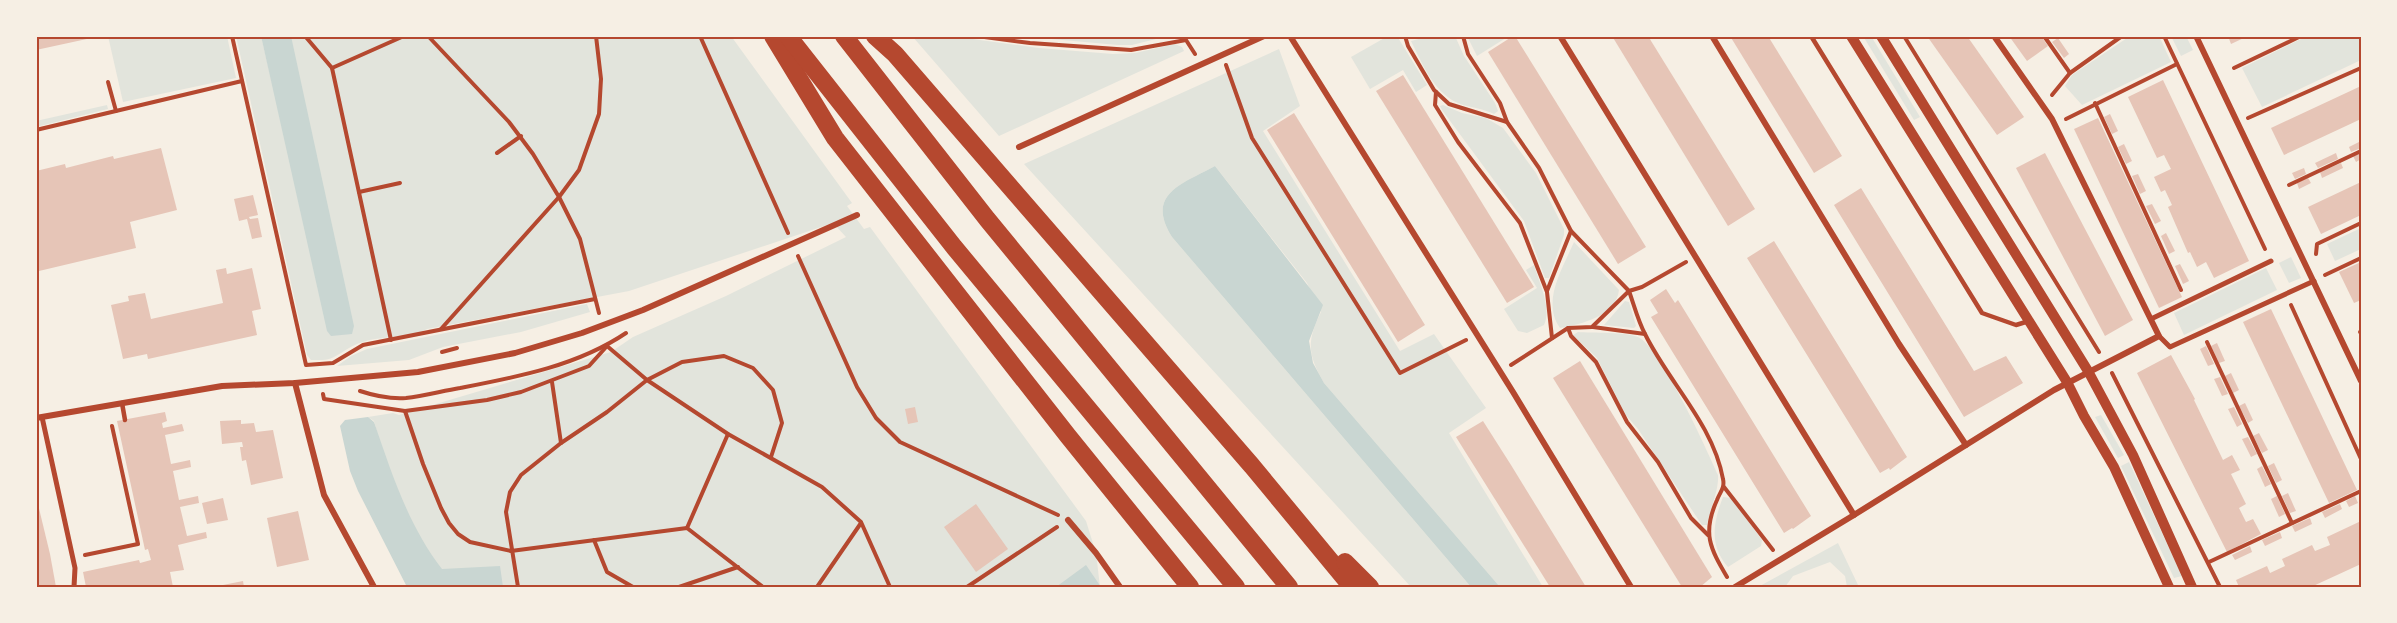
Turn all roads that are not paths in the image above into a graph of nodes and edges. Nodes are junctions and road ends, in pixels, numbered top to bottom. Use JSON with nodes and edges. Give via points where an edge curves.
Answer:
{"nodes":[{"id":1,"x":773,"y":36,"type":"edge"},
{"id":2,"x":788,"y":36,"type":"edge"},
{"id":3,"x":844,"y":36,"type":"edge"},
{"id":4,"x":875,"y":36,"type":"edge"},
{"id":5,"x":1264,"y":36,"type":"edge"},
{"id":6,"x":1290,"y":36,"type":"edge"},
{"id":7,"x":1560,"y":36,"type":"edge"},
{"id":8,"x":1712,"y":36,"type":"edge"},
{"id":9,"x":1811,"y":36,"type":"edge"},
{"id":10,"x":1851,"y":36,"type":"edge"},
{"id":11,"x":1881,"y":36,"type":"edge"},
{"id":12,"x":1995,"y":36,"type":"edge"},
{"id":13,"x":2196,"y":36,"type":"edge"},
{"id":14,"x":1019,"y":147,"type":"dead end"},
{"id":15,"x":857,"y":215,"type":"dead end"},
{"id":16,"x":2271,"y":261,"type":"road end"},
{"id":17,"x":2314,"y":281,"type":"junction"},
{"id":18,"x":2151,"y":319,"type":"junction"},
{"id":19,"x":2030,"y":321,"type":"junction"},
{"id":20,"x":2159,"y":336,"type":"junction"},
{"id":21,"x":2088,"y":371,"type":"junction"},
{"id":22,"x":2361,"y":381,"type":"edge"},
{"id":23,"x":2067,"y":382,"type":"junction"},
{"id":24,"x":295,"y":383,"type":"junction"},
{"id":25,"x":122,"y":403,"type":"junction"},
{"id":26,"x":39,"y":418,"type":"edge"},
{"id":27,"x":125,"y":420,"type":"dead end"},
{"id":28,"x":1966,"y":445,"type":"junction"},
{"id":29,"x":1252,"y":466,"type":"junction"},
{"id":30,"x":1854,"y":515,"type":"junction"},
{"id":31,"x":1068,"y":520,"type":"road end"},
{"id":32,"x":1169,"y":562,"type":"junction"},
{"id":33,"x":74,"y":587,"type":"edge"},
{"id":34,"x":374,"y":587,"type":"edge"},
{"id":35,"x":1120,"y":587,"type":"edge"},
{"id":36,"x":1185,"y":587,"type":"edge"},
{"id":37,"x":1190,"y":587,"type":"edge"},
{"id":38,"x":1236,"y":587,"type":"edge"},
{"id":39,"x":1289,"y":587,"type":"edge"},
{"id":40,"x":1352,"y":587,"type":"edge"},
{"id":41,"x":1370,"y":587,"type":"edge"},
{"id":42,"x":1631,"y":587,"type":"edge"},
{"id":43,"x":1735,"y":587,"type":"edge"},
{"id":44,"x":2169,"y":587,"type":"edge"},
{"id":45,"x":2192,"y":587,"type":"edge"}],
"edges":[{"from":1,"to":32,"type":"highway","via":[[836,138]]},
{"from":2,"to":38,"type":"highway","via":[[954,247]]},
{"from":3,"to":39,"type":"highway","via":[[987,219]]},
{"from":4,"to":29,"type":"highway","via":[[895,54]]},
{"from":5,"to":14,"type":"street"},
{"from":6,"to":42,"type":"street"},
{"from":7,"to":30,"type":"street"},
{"from":8,"to":28,"type":"street","via":[[1899,344]]},
{"from":9,"to":19,"type":"lane","via":[[1982,313],[2016,325]]},
{"from":10,"to":19,"type":"street"},
{"from":11,"to":21,"type":"street"},
{"from":12,"to":18,"type":"street","via":[[2043,104]]},
{"from":13,"to":17,"type":"street"},
{"from":15,"to":24,"type":"street","via":[[643,310],[515,353],[418,372]]},
{"from":16,"to":18,"type":"street"},
{"from":17,"to":20,"type":"street","via":[[2170,347]]},
{"from":17,"to":22,"type":"street"},
{"from":18,"to":20,"type":"street"},
{"from":19,"to":23,"type":"street"},
{"from":20,"to":21,"type":"street"},
{"from":21,"to":23,"type":"street"},
{"from":21,"to":45,"type":"street","via":[[2133,455]]},
{"from":23,"to":28,"type":"street"},
{"from":23,"to":44,"type":"street","via":[[2114,467]]},
{"from":24,"to":25,"type":"street","via":[[222,386]]},
{"from":24,"to":34,"type":"street","via":[[324,495]]},
{"from":25,"to":26,"type":"street"},
{"from":25,"to":27,"type":"lane"},
{"from":26,"to":33,"type":"street","via":[[73,558]]},
{"from":28,"to":30,"type":"street"},
{"from":29,"to":40,"type":"highway"},
{"from":29,"to":41,"type":"highway"},
{"from":30,"to":43,"type":"street"},
{"from":31,"to":35,"type":"street"},
{"from":32,"to":36,"type":"highway"},
{"from":32,"to":37,"type":"highway"}]}
